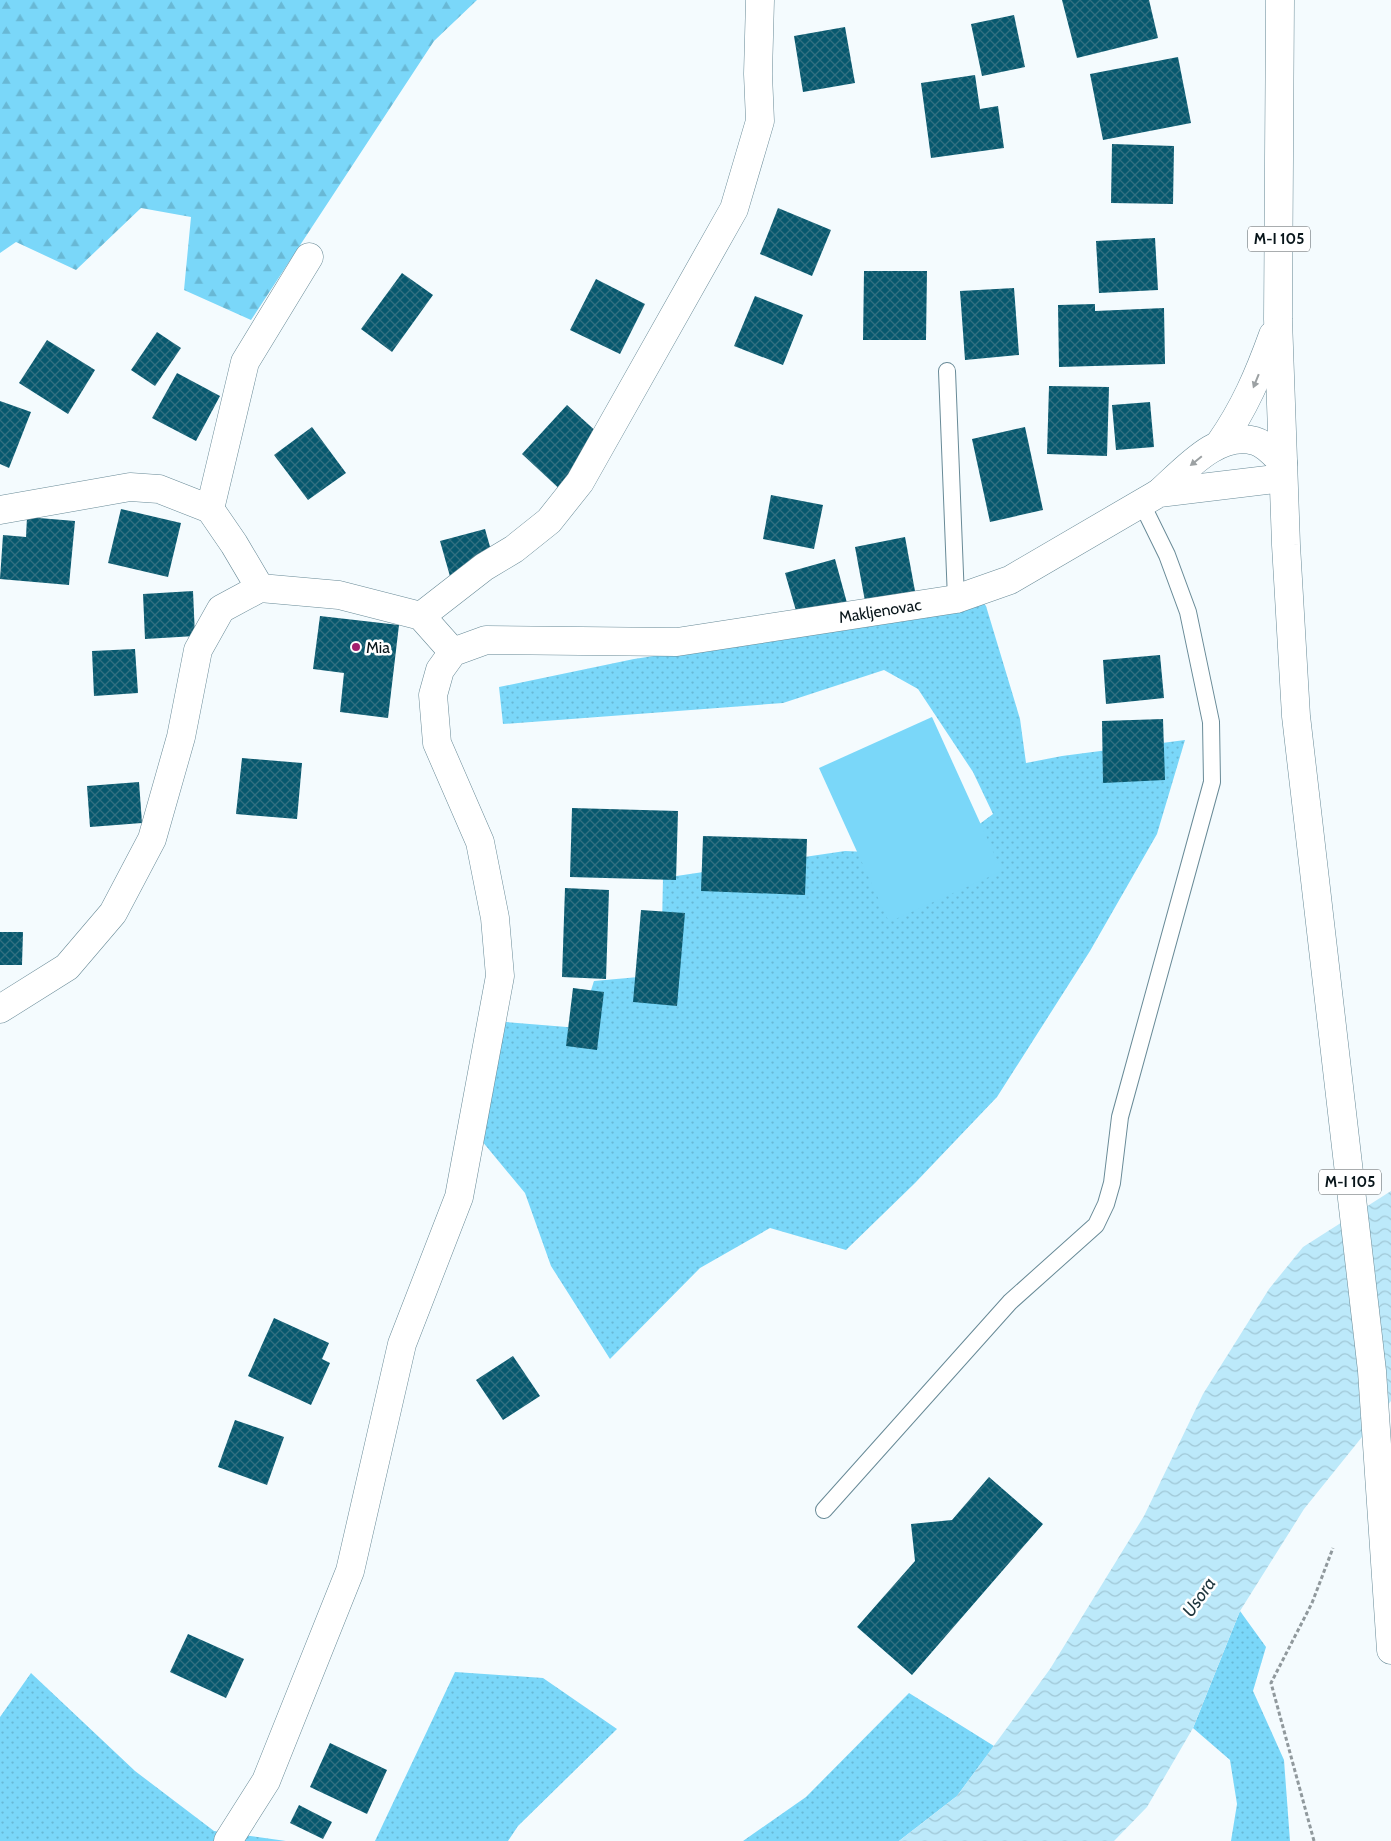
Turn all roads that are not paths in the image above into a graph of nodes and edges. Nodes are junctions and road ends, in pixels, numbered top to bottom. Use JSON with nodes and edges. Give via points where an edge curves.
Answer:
{"nodes":[{"id":1,"x":760,"y":0,"type":"edge"},
{"id":2,"x":1280,"y":0,"type":"edge"},
{"id":3,"x":309,"y":257,"type":"dead end"},
{"id":4,"x":1278,"y":319,"type":"junction"},
{"id":5,"x":946,"y":371,"type":"dead end"},
{"id":6,"x":1220,"y":443,"type":"junction"},
{"id":7,"x":1283,"y":470,"type":"junction"},
{"id":8,"x":1150,"y":497,"type":"junction"},
{"id":9,"x":210,"y":509,"type":"junction"},
{"id":10,"x":0,"y":510,"type":"edge"},
{"id":11,"x":260,"y":588,"type":"junction"},
{"id":12,"x":956,"y":599,"type":"junction"},
{"id":13,"x":420,"y":616,"type":"junction"},
{"id":14,"x":453,"y":652,"type":"junction"},
{"id":15,"x":0,"y":1009,"type":"edge"},
{"id":16,"x":824,"y":1510,"type":"dead end"},
{"id":17,"x":1391,"y":1650,"type":"edge"},
{"id":18,"x":228,"y":1841,"type":"edge"}],
"edges":[{"from":1,"to":13,"type":"street","via":[[760,121],[734,209],[580,482],[549,521]]},
{"from":2,"to":4,"type":"street","number":"M-I 105"},
{"from":3,"to":9,"type":"street","via":[[246,362]]},
{"from":4,"to":6,"type":"street","one_way":true,"via":[[1255,384],[1237,420]]},
{"from":4,"to":7,"type":"street","number":"M-I 105"},
{"from":5,"to":12,"type":"lane"},
{"from":6,"to":7,"type":"street","via":[[1256,441]]},
{"from":6,"to":8,"type":"street","one_way":true},
{"from":7,"to":8,"type":"street","name":"Makljenovac"},
{"from":7,"to":17,"type":"street","number":"M-I 105","via":[[1296,716],[1372,1371]]},
{"from":8,"to":12,"type":"street","name":"Makljenovac","via":[[1010,580]]},
{"from":8,"to":16,"type":"lane","via":[[1188,612],[1211,722],[1212,782],[1120,1117],[1112,1183],[1106,1204],[1096,1225],[1010,1302]]},
{"from":9,"to":10,"type":"street","via":[[159,488],[130,487]]},
{"from":9,"to":11,"type":"street"},
{"from":11,"to":13,"type":"street","via":[[339,595]]},
{"from":11,"to":15,"type":"street","via":[[221,609],[198,650],[181,737],[152,839],[113,913],[67,967]]},
{"from":12,"to":14,"type":"street","name":"Makljenovac","via":[[677,642],[486,640]]},
{"from":13,"to":14,"type":"street"},
{"from":14,"to":18,"type":"street","via":[[440,670],[433,695],[437,742],[480,842],[495,918],[500,976],[459,1197],[402,1344],[350,1571],[266,1781]]}]}
